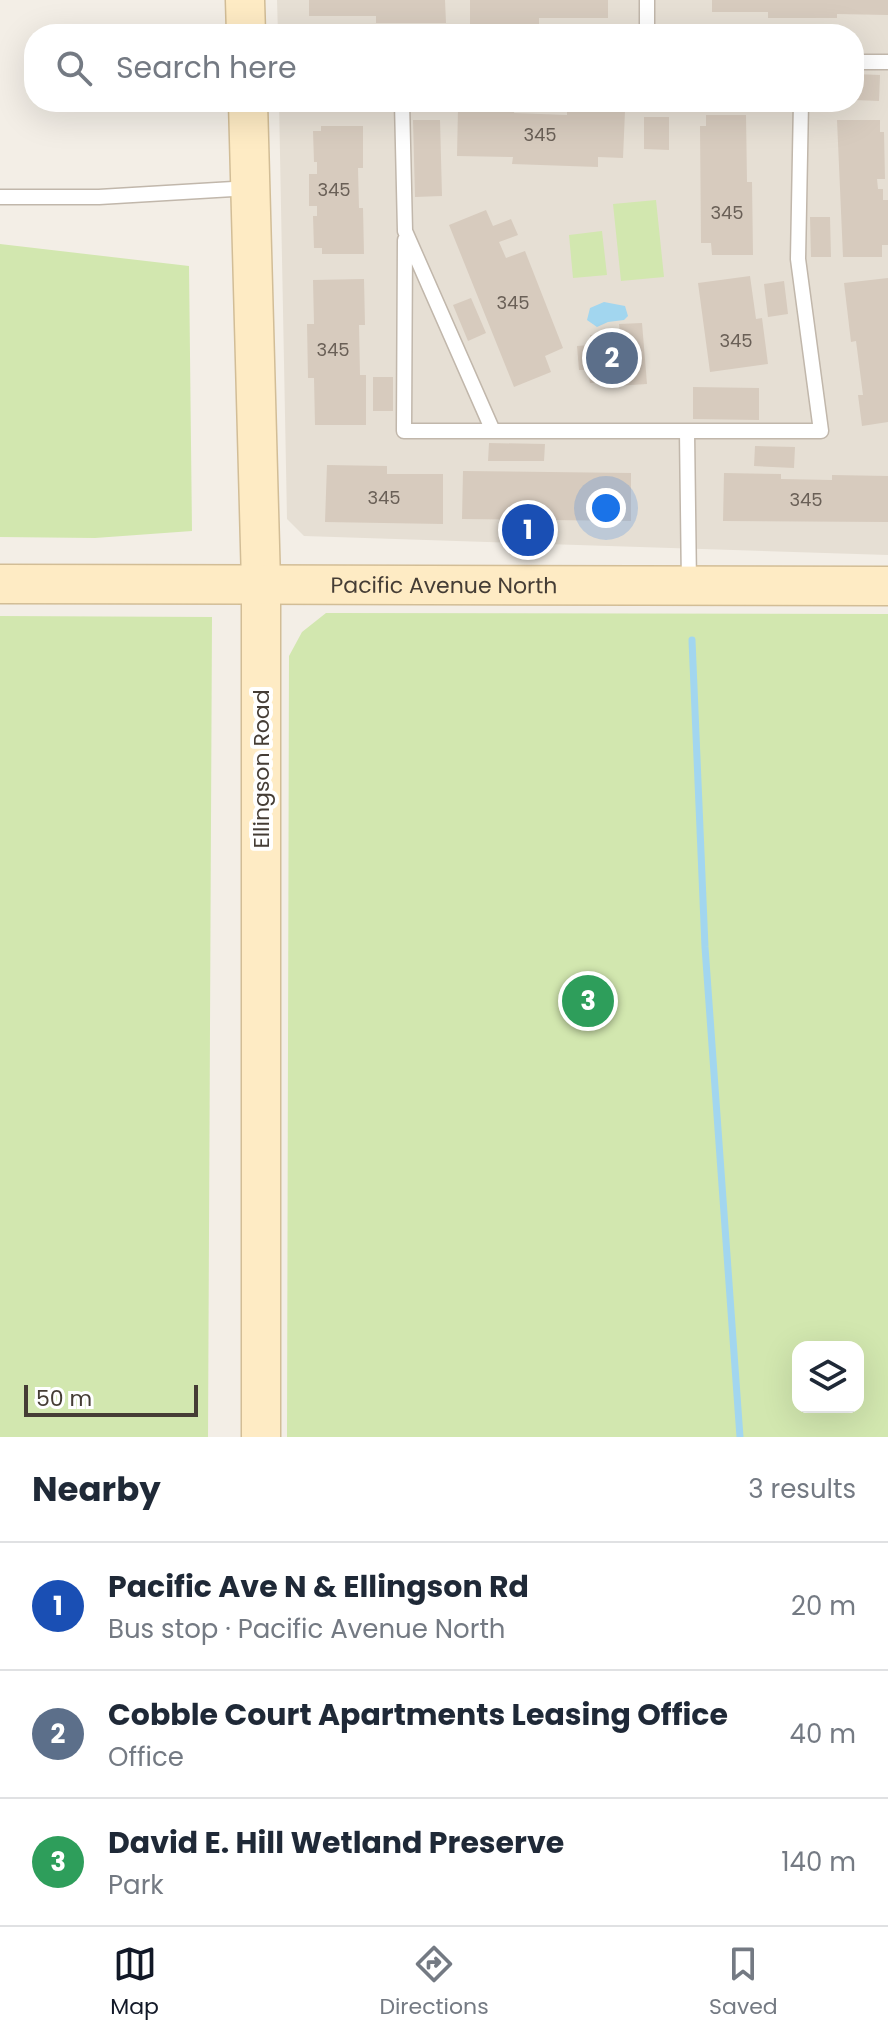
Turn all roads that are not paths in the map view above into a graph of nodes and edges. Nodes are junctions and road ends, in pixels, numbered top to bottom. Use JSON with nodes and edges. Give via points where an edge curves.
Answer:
{"nodes":[{"id":1,"x":245,"y":0,"type":"edge"},
{"id":2,"x":647,"y":0,"type":"edge"},
{"id":3,"x":246,"y":24,"type":"edge"},
{"id":4,"x":647,"y":24,"type":"edge"},
{"id":5,"x":864,"y":62,"type":"edge"},
{"id":6,"x":888,"y":62,"type":"edge"},
{"id":7,"x":248,"y":112,"type":"edge"},
{"id":8,"x":402,"y":112,"type":"edge"},
{"id":9,"x":801,"y":112,"type":"edge"},
{"id":10,"x":250,"y":188,"type":"junction"},
{"id":11,"x":0,"y":197,"type":"edge"},
{"id":12,"x":405,"y":231,"type":"junction"},
{"id":13,"x":493,"y":431,"type":"junction"},
{"id":14,"x":687,"y":432,"type":"junction"},
{"id":15,"x":261,"y":583,"type":"junction"},
{"id":16,"x":0,"y":584,"type":"edge"},
{"id":17,"x":689,"y":585,"type":"junction"},
{"id":18,"x":888,"y":586,"type":"edge"},
{"id":19,"x":261,"y":1437,"type":"edge"}],
"edges":[{"from":1,"to":3,"type":"main road"},
{"from":2,"to":4,"type":"lane"},
{"from":5,"to":6,"type":"lane"},
{"from":7,"to":10,"type":"main road","name":"Ellingson Road"},
{"from":8,"to":12,"type":"lane"},
{"from":9,"to":14,"type":"lane","via":[[798,259],[821,431]]},
{"from":10,"to":11,"type":"lane"},
{"from":10,"to":15,"type":"main road","name":"Ellingson Road"},
{"from":12,"to":13,"type":"lane"},
{"from":12,"to":13,"type":"lane","via":[[404,431]]},
{"from":13,"to":14,"type":"lane"},
{"from":14,"to":17,"type":"lane"},
{"from":15,"to":16,"type":"main road","name":"Pacific Avenue North"},
{"from":15,"to":17,"type":"main road","name":"Pacific Avenue North"},
{"from":15,"to":19,"type":"main road","name":"Ellingson Road"},
{"from":17,"to":18,"type":"main road","name":"Pacific Avenue North"}]}
